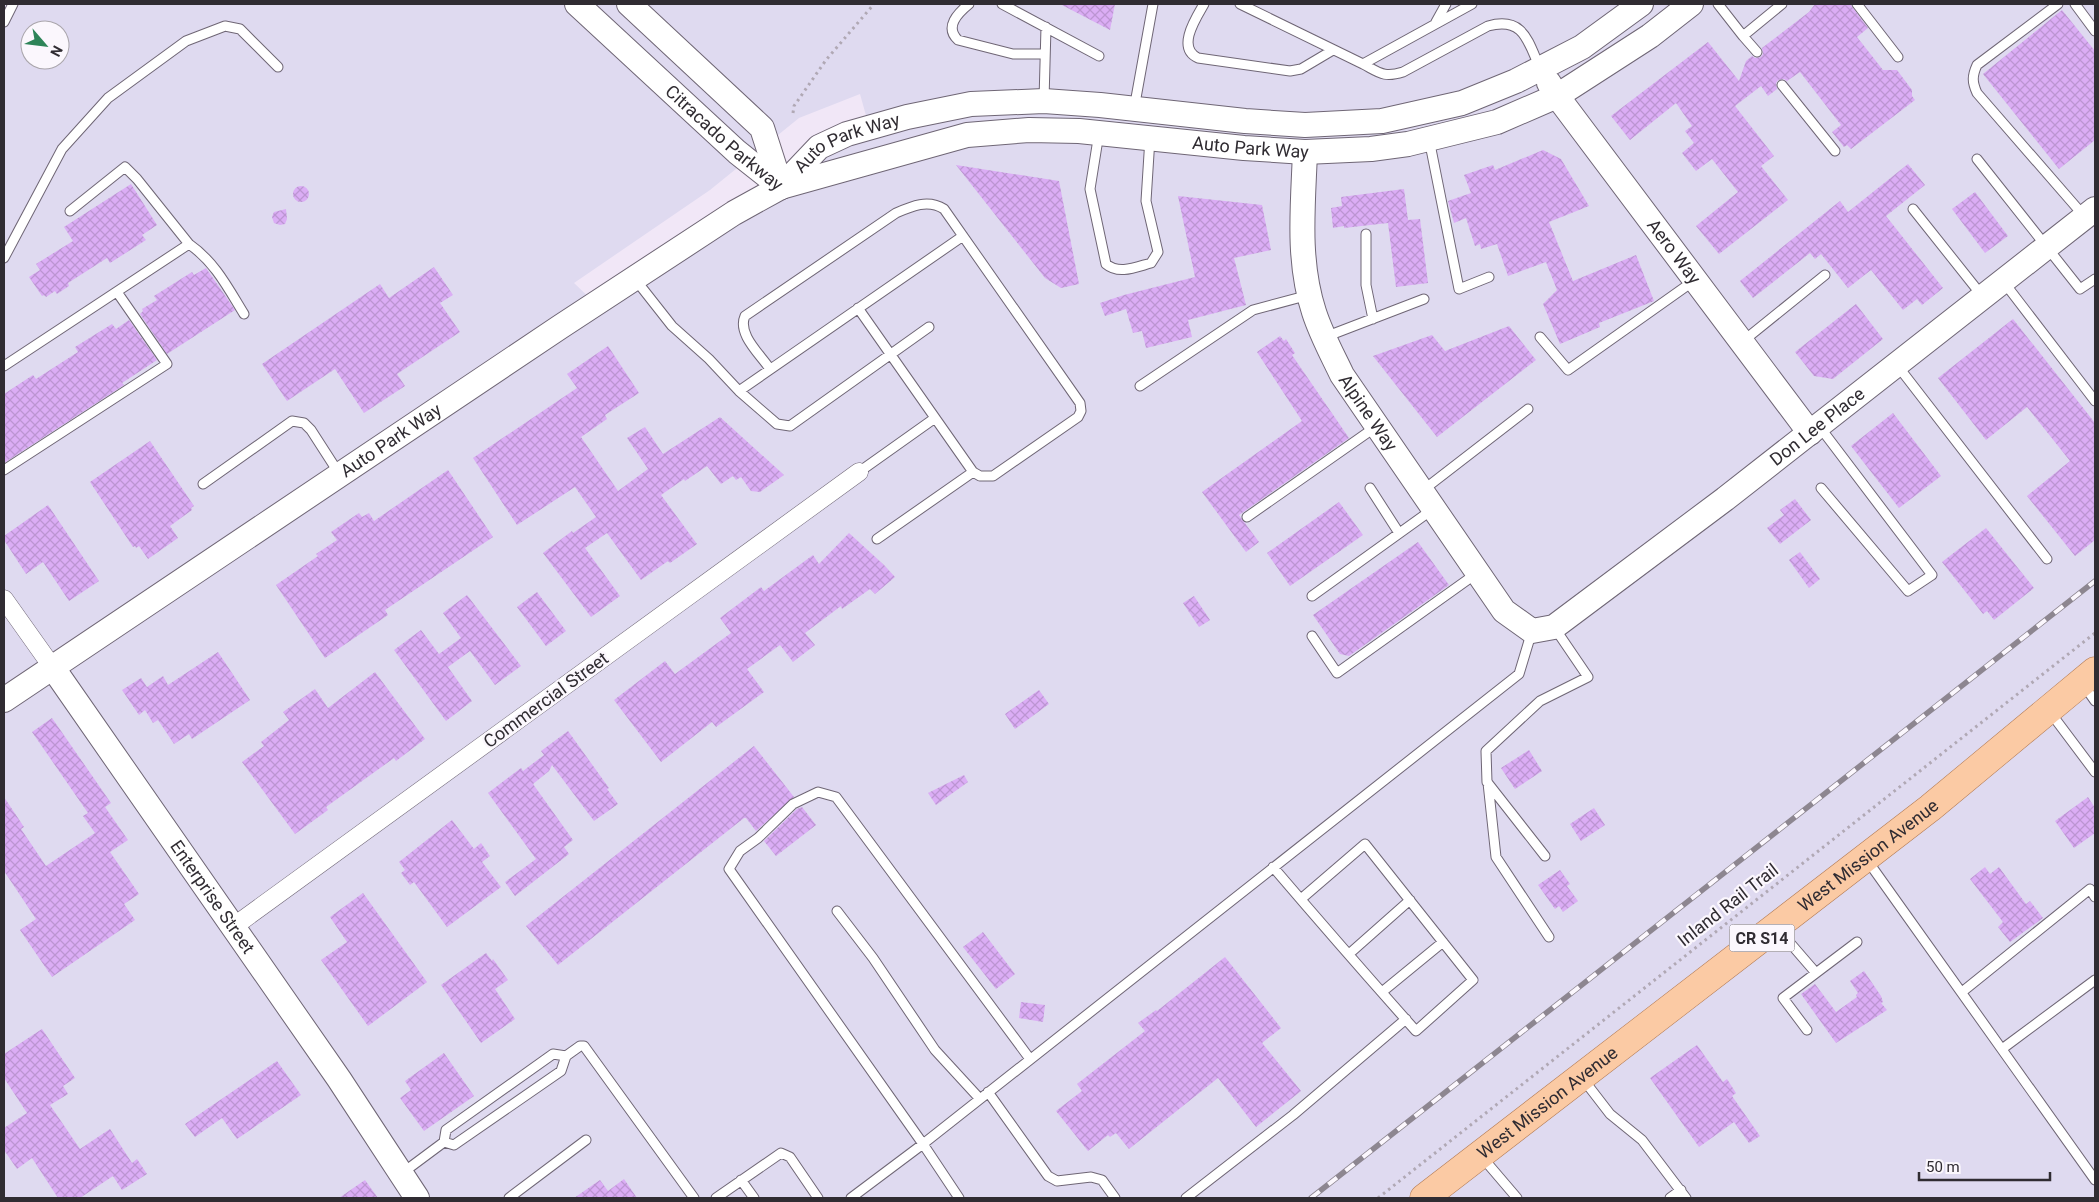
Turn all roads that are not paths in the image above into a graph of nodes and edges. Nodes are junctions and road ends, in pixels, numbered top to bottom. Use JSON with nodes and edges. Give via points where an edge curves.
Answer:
{"nodes":[{"id":1,"x":13,"y":4,"type":"edge"},
{"id":2,"x":577,"y":4,"type":"edge"},
{"id":3,"x":629,"y":4,"type":"edge"},
{"id":4,"x":969,"y":4,"type":"edge"},
{"id":5,"x":1002,"y":4,"type":"edge"},
{"id":6,"x":1153,"y":4,"type":"edge"},
{"id":7,"x":1204,"y":4,"type":"edge"},
{"id":8,"x":1240,"y":4,"type":"edge"},
{"id":9,"x":1446,"y":4,"type":"edge"},
{"id":10,"x":1472,"y":4,"type":"edge"},
{"id":11,"x":1642,"y":4,"type":"edge"},
{"id":12,"x":1691,"y":4,"type":"edge"},
{"id":13,"x":1718,"y":4,"type":"edge"},
{"id":14,"x":1782,"y":4,"type":"edge"},
{"id":15,"x":1857,"y":4,"type":"edge"},
{"id":16,"x":2058,"y":4,"type":"edge"},
{"id":17,"x":2075,"y":4,"type":"edge"},
{"id":18,"x":4,"y":22,"type":"edge"},
{"id":19,"x":1436,"y":22,"type":"junction"},
{"id":20,"x":1046,"y":27,"type":"junction"},
{"id":21,"x":2095,"y":31,"type":"edge"},
{"id":22,"x":1743,"y":36,"type":"junction"},
{"id":23,"x":1333,"y":50,"type":"junction"},
{"id":24,"x":1757,"y":52,"type":"dead end"},
{"id":25,"x":1045,"y":54,"type":"junction"},
{"id":26,"x":1099,"y":56,"type":"dead end"},
{"id":27,"x":1898,"y":57,"type":"dead end"},
{"id":28,"x":1363,"y":64,"type":"junction"},
{"id":29,"x":278,"y":67,"type":"dead end"},
{"id":30,"x":1540,"y":69,"type":"junction"},
{"id":31,"x":1782,"y":85,"type":"dead end"},
{"id":32,"x":1557,"y":96,"type":"junction"},
{"id":33,"x":1044,"y":101,"type":"junction"},
{"id":34,"x":1134,"y":109,"type":"junction"},
{"id":35,"x":1099,"y":133,"type":"junction"},
{"id":36,"x":1150,"y":138,"type":"junction"},
{"id":37,"x":1429,"y":139,"type":"junction"},
{"id":38,"x":1835,"y":150,"type":"dead end"},
{"id":39,"x":1304,"y":152,"type":"junction"},
{"id":40,"x":1977,"y":159,"type":"dead end"},
{"id":41,"x":781,"y":187,"type":"junction"},
{"id":42,"x":1913,"y":209,"type":"dead end"},
{"id":43,"x":70,"y":212,"type":"dead end"},
{"id":44,"x":2090,"y":213,"type":"edge"},
{"id":45,"x":1366,"y":234,"type":"dead end"},
{"id":46,"x":963,"y":236,"type":"junction"},
{"id":47,"x":189,"y":244,"type":"junction"},
{"id":48,"x":2048,"y":246,"type":"junction"},
{"id":49,"x":4,"y":258,"type":"edge"},
{"id":50,"x":1825,"y":275,"type":"dead end"},
{"id":51,"x":1488,"y":277,"type":"dead end"},
{"id":52,"x":635,"y":278,"type":"junction"},
{"id":53,"x":2095,"y":279,"type":"edge"},
{"id":54,"x":1695,"y":280,"type":"junction"},
{"id":55,"x":2003,"y":281,"type":"junction"},
{"id":56,"x":117,"y":292,"type":"junction"},
{"id":57,"x":1310,"y":295,"type":"junction"},
{"id":58,"x":1983,"y":297,"type":"junction"},
{"id":59,"x":1424,"y":299,"type":"dead end"},
{"id":60,"x":858,"y":308,"type":"junction"},
{"id":61,"x":244,"y":314,"type":"dead end"},
{"id":62,"x":1374,"y":319,"type":"junction"},
{"id":63,"x":929,"y":328,"type":"dead end"},
{"id":64,"x":1324,"y":337,"type":"junction"},
{"id":65,"x":1540,"y":337,"type":"dead end"},
{"id":66,"x":1742,"y":342,"type":"junction"},
{"id":67,"x":890,"y":355,"type":"junction"},
{"id":68,"x":1897,"y":364,"type":"junction"},
{"id":69,"x":4,"y":366,"type":"edge"},
{"id":70,"x":770,"y":369,"type":"junction"},
{"id":71,"x":1140,"y":386,"type":"dead end"},
{"id":72,"x":739,"y":391,"type":"junction"},
{"id":73,"x":2095,"y":401,"type":"edge"},
{"id":74,"x":1528,"y":409,"type":"dead end"},
{"id":75,"x":935,"y":418,"type":"junction"},
{"id":76,"x":1377,"y":425,"type":"junction"},
{"id":77,"x":1815,"y":429,"type":"junction"},
{"id":78,"x":4,"y":470,"type":"edge"},
{"id":79,"x":859,"y":472,"type":"joint"},
{"id":80,"x":973,"y":472,"type":"junction"},
{"id":81,"x":340,"y":475,"type":"junction"},
{"id":82,"x":203,"y":484,"type":"dead end"},
{"id":83,"x":1370,"y":488,"type":"dead end"},
{"id":84,"x":1821,"y":488,"type":"dead end"},
{"id":85,"x":1428,"y":500,"type":"junction"},
{"id":86,"x":1247,"y":516,"type":"dead end"},
{"id":87,"x":1399,"y":533,"type":"junction"},
{"id":88,"x":877,"y":539,"type":"dead end"},
{"id":89,"x":2047,"y":559,"type":"dead end"},
{"id":90,"x":1477,"y":573,"type":"junction"},
{"id":91,"x":1312,"y":596,"type":"dead end"},
{"id":92,"x":4,"y":599,"type":"edge"},
{"id":93,"x":1543,"y":629,"type":"junction"},
{"id":94,"x":1312,"y":636,"type":"dead end"},
{"id":95,"x":53,"y":668,"type":"junction"},
{"id":96,"x":2091,"y":685,"type":"edge"},
{"id":97,"x":4,"y":700,"type":"edge"},
{"id":98,"x":2048,"y":710,"type":"junction"},
{"id":99,"x":2095,"y":772,"type":"edge"},
{"id":100,"x":1488,"y":783,"type":"junction"},
{"id":101,"x":1545,"y":856,"type":"dead end"},
{"id":102,"x":1866,"y":858,"type":"junction"},
{"id":103,"x":1273,"y":867,"type":"junction"},
{"id":104,"x":2095,"y":897,"type":"edge"},
{"id":105,"x":1301,"y":899,"type":"junction"},
{"id":106,"x":1410,"y":900,"type":"junction"},
{"id":107,"x":837,"y":911,"type":"dead end"},
{"id":108,"x":233,"y":927,"type":"junction"},
{"id":109,"x":1776,"y":927,"type":"junction"},
{"id":110,"x":1549,"y":937,"type":"dead end"},
{"id":111,"x":1443,"y":942,"type":"junction"},
{"id":112,"x":1857,"y":942,"type":"dead end"},
{"id":113,"x":1349,"y":954,"type":"junction"},
{"id":114,"x":1816,"y":973,"type":"junction"},
{"id":115,"x":2095,"y":980,"type":"edge"},
{"id":116,"x":1382,"y":992,"type":"junction"},
{"id":117,"x":1962,"y":992,"type":"junction"},
{"id":118,"x":1406,"y":1019,"type":"junction"},
{"id":119,"x":1807,"y":1030,"type":"dead end"},
{"id":120,"x":2002,"y":1049,"type":"junction"},
{"id":121,"x":566,"y":1056,"type":"junction"},
{"id":122,"x":1030,"y":1059,"type":"junction"},
{"id":123,"x":1582,"y":1077,"type":"junction"},
{"id":124,"x":988,"y":1092,"type":"junction"},
{"id":125,"x":496,"y":1095,"type":"junction"},
{"id":126,"x":980,"y":1099,"type":"junction"},
{"id":127,"x":506,"y":1109,"type":"junction"},
{"id":128,"x":586,"y":1140,"type":"dead end"},
{"id":129,"x":444,"y":1142,"type":"junction"},
{"id":130,"x":923,"y":1144,"type":"junction"},
{"id":131,"x":1480,"y":1155,"type":"junction"},
{"id":132,"x":401,"y":1174,"type":"junction"},
{"id":133,"x":741,"y":1180,"type":"junction"},
{"id":134,"x":2095,"y":1180,"type":"edge"},
{"id":135,"x":1683,"y":1194,"type":"edge"},
{"id":136,"x":417,"y":1198,"type":"edge"},
{"id":137,"x":509,"y":1198,"type":"edge"},
{"id":138,"x":694,"y":1198,"type":"edge"},
{"id":139,"x":716,"y":1198,"type":"edge"},
{"id":140,"x":754,"y":1198,"type":"edge"},
{"id":141,"x":818,"y":1198,"type":"edge"},
{"id":142,"x":851,"y":1198,"type":"edge"},
{"id":143,"x":959,"y":1198,"type":"edge"},
{"id":144,"x":1115,"y":1198,"type":"edge"},
{"id":145,"x":1186,"y":1198,"type":"edge"},
{"id":146,"x":1424,"y":1198,"type":"edge"},
{"id":147,"x":1517,"y":1198,"type":"edge"},
{"id":148,"x":1670,"y":1198,"type":"edge"}],
"edges":[{"from":1,"to":18,"type":"lane"},
{"from":2,"to":41,"type":"main road","name":"Citracado Parkway","via":[[737,152]]},
{"from":3,"to":41,"type":"main road","name":"Citracado Parkway","via":[[762,128]]},
{"from":4,"to":25,"type":"lane","via":[[957,14],[952,30],[958,40],[1013,54]]},
{"from":5,"to":20,"type":"lane"},
{"from":6,"to":34,"type":"lane"},
{"from":7,"to":23,"type":"lane","via":[[1190,30],[1189,50],[1192,56],[1290,71],[1302,69]]},
{"from":8,"to":23,"type":"lane"},
{"from":9,"to":19,"type":"lane"},
{"from":10,"to":19,"type":"lane"},
{"from":11,"to":30,"type":"main road","name":"Auto Park Way","via":[[1582,47]]},
{"from":12,"to":32,"type":"main road","name":"Auto Park Way","via":[[1650,36]]},
{"from":13,"to":22,"type":"lane"},
{"from":14,"to":22,"type":"lane"},
{"from":15,"to":27,"type":"lane"},
{"from":16,"to":44,"type":"lane","via":[[1977,65],[1972,75],[1973,84],[1976,93]]},
{"from":17,"to":21,"type":"lane"},
{"from":19,"to":28,"type":"lane"},
{"from":20,"to":25,"type":"lane"},
{"from":20,"to":26,"type":"lane"},
{"from":22,"to":24,"type":"lane"},
{"from":23,"to":28,"type":"lane"},
{"from":25,"to":33,"type":"lane"},
{"from":28,"to":30,"type":"lane","via":[[1383,75],[1403,72],[1488,26],[1500,23],[1520,30]]},
{"from":29,"to":49,"type":"lane","via":[[240,29],[225,26],[186,42],[108,98],[62,150]]},
{"from":30,"to":32,"type":"main road","name":"Aero Way"},
{"from":30,"to":34,"type":"main road","name":"Auto Park Way","via":[[1462,103],[1382,121],[1305,125]]},
{"from":31,"to":38,"type":"lane"},
{"from":32,"to":37,"type":"main road","name":"Auto Park Way","via":[[1497,122]]},
{"from":32,"to":54,"type":"main road","name":"Aero Way"},
{"from":33,"to":34,"type":"main road","name":"Auto Park Way"},
{"from":33,"to":41,"type":"main road","name":"Auto Park Way","via":[[971,104],[847,134],[819,147]]},
{"from":35,"to":36,"type":"main road","name":"Auto Park Way"},
{"from":35,"to":36,"type":"lane","via":[[1090,189],[1106,264],[1119,270],[1151,263],[1158,252],[1146,201]]},
{"from":35,"to":41,"type":"main road","name":"Auto Park Way","via":[[1029,130],[967,135]]},
{"from":36,"to":39,"type":"main road","name":"Auto Park Way"},
{"from":37,"to":39,"type":"main road","name":"Auto Park Way","via":[[1371,149]]},
{"from":37,"to":51,"type":"lane","via":[[1460,288]]},
{"from":39,"to":57,"type":"main road","name":"Alpine Way","via":[[1302,240]]},
{"from":40,"to":48,"type":"lane"},
{"from":41,"to":52,"type":"main road","name":"Auto Park Way","via":[[735,212]]},
{"from":42,"to":58,"type":"lane"},
{"from":43,"to":47,"type":"lane","via":[[124,167]]},
{"from":44,"to":48,"type":"main road","name":"Don Lee Place"},
{"from":45,"to":62,"type":"lane","via":[[1366,285]]},
{"from":46,"to":60,"type":"lane"},
{"from":46,"to":70,"type":"lane","via":[[937,204],[910,207],[896,213],[745,316],[743,331]]},
{"from":46,"to":80,"type":"lane","via":[[1080,404],[1081,411],[1078,417],[993,476],[980,476]]},
{"from":47,"to":56,"type":"lane"},
{"from":47,"to":61,"type":"lane","via":[[214,266]]},
{"from":48,"to":53,"type":"lane","via":[[2080,289]]},
{"from":48,"to":55,"type":"main road","name":"Don Lee Place"},
{"from":50,"to":66,"type":"lane"},
{"from":52,"to":72,"type":"lane","via":[[672,326]]},
{"from":52,"to":81,"type":"main road","name":"Auto Park Way"},
{"from":54,"to":65,"type":"lane","via":[[1568,370]]},
{"from":54,"to":66,"type":"main road","name":"Aero Way"},
{"from":55,"to":58,"type":"main road","name":"Don Lee Place"},
{"from":55,"to":73,"type":"lane"},
{"from":56,"to":69,"type":"lane"},
{"from":56,"to":78,"type":"lane","via":[[167,364]]},
{"from":57,"to":64,"type":"main road","name":"Alpine Way"},
{"from":57,"to":71,"type":"lane","via":[[1253,310]]},
{"from":58,"to":68,"type":"main road","name":"Don Lee Place"},
{"from":59,"to":62,"type":"lane"},
{"from":60,"to":67,"type":"lane"},
{"from":60,"to":70,"type":"lane"},
{"from":62,"to":64,"type":"lane"},
{"from":63,"to":67,"type":"lane"},
{"from":64,"to":76,"type":"main road","name":"Alpine Way","via":[[1342,375]]},
{"from":66,"to":77,"type":"main road","name":"Aero Way"},
{"from":67,"to":72,"type":"lane","via":[[790,426],[778,424]]},
{"from":67,"to":75,"type":"lane"},
{"from":68,"to":77,"type":"main road","name":"Don Lee Place"},
{"from":68,"to":89,"type":"lane"},
{"from":70,"to":72,"type":"lane"},
{"from":74,"to":85,"type":"lane"},
{"from":75,"to":79,"type":"lane"},
{"from":75,"to":80,"type":"lane"},
{"from":76,"to":85,"type":"main road","name":"Alpine Way"},
{"from":76,"to":86,"type":"lane"},
{"from":77,"to":84,"type":"lane","via":[[1932,575],[1908,591]]},
{"from":77,"to":93,"type":"main road","name":"Don Lee Place"},
{"from":79,"to":108,"type":"street","name":"Commercial Street"},
{"from":80,"to":88,"type":"lane"},
{"from":81,"to":82,"type":"lane","via":[[311,430],[304,423],[292,421]]},
{"from":81,"to":95,"type":"main road","name":"Auto Park Way"},
{"from":83,"to":87,"type":"lane"},
{"from":85,"to":87,"type":"lane"},
{"from":85,"to":90,"type":"main road","name":"Alpine Way"},
{"from":87,"to":91,"type":"lane"},
{"from":90,"to":93,"type":"main road","name":"Alpine Way","via":[[1504,611]]},
{"from":90,"to":94,"type":"lane","via":[[1337,673]]},
{"from":92,"to":95,"type":"street","name":"Enterprise Street"},
{"from":93,"to":100,"type":"lane","via":[[1588,677],[1540,701],[1486,752]]},
{"from":93,"to":103,"type":"lane","via":[[1519,674]]},
{"from":95,"to":97,"type":"main road","name":"Auto Park Way"},
{"from":95,"to":108,"type":"main road","name":"Enterprise Street"},
{"from":96,"to":98,"type":"main road","name":"West Mission Avenue","number":"CR S14"},
{"from":98,"to":99,"type":"lane"},
{"from":98,"to":102,"type":"main road","name":"West Mission Avenue","number":"CR S14"},
{"from":100,"to":101,"type":"lane"},
{"from":100,"to":110,"type":"lane","via":[[1496,858]]},
{"from":102,"to":109,"type":"main road","name":"West Mission Avenue","number":"CR S14"},
{"from":102,"to":117,"type":"lane"},
{"from":103,"to":105,"type":"lane"},
{"from":103,"to":122,"type":"lane"},
{"from":104,"to":117,"type":"lane","via":[[2090,890]]},
{"from":105,"to":106,"type":"lane","via":[[1366,844]]},
{"from":105,"to":113,"type":"lane"},
{"from":106,"to":111,"type":"lane"},
{"from":106,"to":113,"type":"lane"},
{"from":107,"to":126,"type":"lane","via":[[935,1050]]},
{"from":108,"to":132,"type":"main road","name":"Enterprise Street"},
{"from":109,"to":114,"type":"lane"},
{"from":109,"to":123,"type":"main road","name":"West Mission Avenue","number":"CR S14"},
{"from":111,"to":116,"type":"lane"},
{"from":111,"to":118,"type":"lane","via":[[1473,980],[1416,1031]]},
{"from":112,"to":114,"type":"lane"},
{"from":113,"to":116,"type":"lane"},
{"from":114,"to":119,"type":"lane","via":[[1782,998]]},
{"from":115,"to":120,"type":"lane"},
{"from":116,"to":118,"type":"lane"},
{"from":117,"to":120,"type":"lane"},
{"from":118,"to":145,"type":"lane","via":[[1293,1116]]},
{"from":120,"to":134,"type":"lane"},
{"from":121,"to":125,"type":"lane","via":[[553,1054]]},
{"from":121,"to":127,"type":"lane","via":[[561,1070]]},
{"from":121,"to":138,"type":"lane","via":[[584,1046]]},
{"from":122,"to":124,"type":"lane"},
{"from":122,"to":130,"type":"lane","via":[[836,797],[818,792],[793,804],[740,851],[730,869]]},
{"from":123,"to":131,"type":"main road","name":"West Mission Avenue","number":"CR S14"},
{"from":123,"to":135,"type":"lane","via":[[1610,1114],[1642,1140]]},
{"from":124,"to":126,"type":"lane"},
{"from":124,"to":144,"type":"lane","via":[[1048,1176],[1058,1181],[1090,1177],[1102,1180]]},
{"from":125,"to":127,"type":"lane"},
{"from":125,"to":129,"type":"lane","via":[[446,1130]]},
{"from":126,"to":130,"type":"lane"},
{"from":127,"to":129,"type":"lane","via":[[454,1145]]},
{"from":128,"to":137,"type":"lane"},
{"from":129,"to":132,"type":"lane"},
{"from":130,"to":142,"type":"lane"},
{"from":130,"to":143,"type":"lane"},
{"from":131,"to":146,"type":"main road","name":"West Mission Avenue","number":"CR S14"},
{"from":131,"to":147,"type":"lane"},
{"from":132,"to":136,"type":"main road","name":"Enterprise Street"},
{"from":133,"to":139,"type":"lane"},
{"from":133,"to":140,"type":"lane"},
{"from":133,"to":141,"type":"lane","via":[[782,1153],[790,1157]]},
{"from":135,"to":148,"type":"lane"}]}
